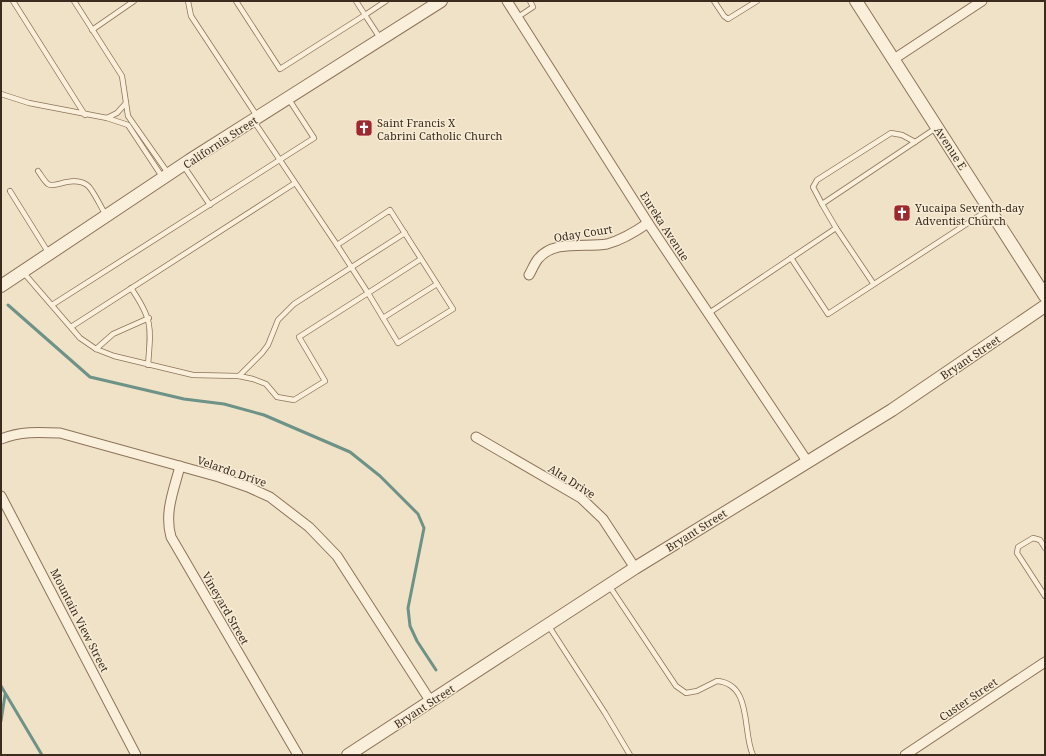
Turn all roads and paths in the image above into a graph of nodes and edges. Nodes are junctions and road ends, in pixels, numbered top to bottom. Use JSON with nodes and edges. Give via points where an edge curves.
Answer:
{"nodes":[{"id":1,"x":13,"y":1,"type":"edge"},
{"id":2,"x":74,"y":1,"type":"edge"},
{"id":3,"x":134,"y":1,"type":"edge"},
{"id":4,"x":188,"y":1,"type":"edge"},
{"id":5,"x":236,"y":1,"type":"edge"},
{"id":6,"x":356,"y":1,"type":"edge"},
{"id":7,"x":386,"y":1,"type":"edge"},
{"id":8,"x":441,"y":1,"type":"edge"},
{"id":9,"x":507,"y":1,"type":"edge"},
{"id":10,"x":530,"y":1,"type":"edge"},
{"id":11,"x":714,"y":1,"type":"edge"},
{"id":12,"x":757,"y":1,"type":"edge"},
{"id":13,"x":856,"y":1,"type":"edge"},
{"id":14,"x":982,"y":1,"type":"edge"},
{"id":15,"x":364,"y":15,"type":"junction"},
{"id":16,"x":518,"y":17,"type":"junction"},
{"id":17,"x":92,"y":30,"type":"junction"},
{"id":18,"x":381,"y":39,"type":"junction"},
{"id":19,"x":894,"y":58,"type":"junction"},
{"id":20,"x":1,"y":94,"type":"edge"},
{"id":21,"x":288,"y":98,"type":"junction"},
{"id":22,"x":126,"y":103,"type":"junction"},
{"id":23,"x":85,"y":115,"type":"junction"},
{"id":24,"x":107,"y":118,"type":"junction"},
{"id":25,"x":256,"y":119,"type":"junction"},
{"id":26,"x":937,"y":128,"type":"junction"},
{"id":27,"x":915,"y":142,"type":"junction"},
{"id":28,"x":280,"y":160,"type":"junction"},
{"id":29,"x":183,"y":165,"type":"junction"},
{"id":30,"x":38,"y":171,"type":"dead end"},
{"id":31,"x":166,"y":176,"type":"junction"},
{"id":32,"x":295,"y":183,"type":"junction"},
{"id":33,"x":10,"y":191,"type":"dead end"},
{"id":34,"x":822,"y":204,"type":"junction"},
{"id":35,"x":210,"y":205,"type":"junction"},
{"id":36,"x":989,"y":209,"type":"junction"},
{"id":37,"x":107,"y":216,"type":"junction"},
{"id":38,"x":648,"y":223,"type":"junction"},
{"id":39,"x":836,"y":228,"type":"junction"},
{"id":40,"x":405,"y":233,"type":"junction"},
{"id":41,"x":336,"y":245,"type":"junction"},
{"id":42,"x":49,"y":254,"type":"junction"},
{"id":43,"x":791,"y":258,"type":"junction"},
{"id":44,"x":421,"y":259,"type":"junction"},
{"id":45,"x":351,"y":268,"type":"junction"},
{"id":46,"x":23,"y":272,"type":"junction"},
{"id":47,"x":528,"y":275,"type":"dead end"},
{"id":48,"x":873,"y":283,"type":"junction"},
{"id":49,"x":437,"y":284,"type":"junction"},
{"id":50,"x":1,"y":286,"type":"edge"},
{"id":51,"x":131,"y":288,"type":"junction"},
{"id":52,"x":368,"y":294,"type":"junction"},
{"id":53,"x":1045,"y":296,"type":"edge"},
{"id":54,"x":52,"y":305,"type":"junction"},
{"id":55,"x":1045,"y":306,"type":"edge"},
{"id":56,"x":709,"y":313,"type":"junction"},
{"id":57,"x":149,"y":318,"type":"junction"},
{"id":58,"x":383,"y":318,"type":"junction"},
{"id":59,"x":71,"y":327,"type":"junction"},
{"id":60,"x":96,"y":349,"type":"junction"},
{"id":61,"x":148,"y":364,"type":"junction"},
{"id":62,"x":239,"y":376,"type":"junction"},
{"id":63,"x":476,"y":437,"type":"dead end"},
{"id":64,"x":1,"y":438,"type":"edge"},
{"id":65,"x":807,"y":461,"type":"junction"},
{"id":66,"x":180,"y":466,"type":"junction"},
{"id":67,"x":1,"y":496,"type":"edge"},
{"id":68,"x":1045,"y":548,"type":"edge"},
{"id":69,"x":635,"y":568,"type":"junction"},
{"id":70,"x":609,"y":585,"type":"junction"},
{"id":71,"x":1045,"y":596,"type":"edge"},
{"id":72,"x":548,"y":625,"type":"junction"},
{"id":73,"x":1045,"y":662,"type":"edge"},
{"id":74,"x":431,"y":702,"type":"junction"},
{"id":75,"x":136,"y":755,"type":"edge"},
{"id":76,"x":298,"y":755,"type":"edge"},
{"id":77,"x":348,"y":755,"type":"edge"},
{"id":78,"x":630,"y":755,"type":"edge"},
{"id":79,"x":753,"y":755,"type":"edge"},
{"id":80,"x":905,"y":755,"type":"edge"}],
"edges":[{"from":1,"to":23,"type":"lane"},
{"from":2,"to":17,"type":"lane"},
{"from":3,"to":17,"type":"lane"},
{"from":4,"to":25,"type":"lane","via":[[191,16]]},
{"from":5,"to":15,"type":"lane","via":[[280,69]]},
{"from":6,"to":15,"type":"lane"},
{"from":7,"to":15,"type":"lane"},
{"from":8,"to":18,"type":"street","name":"California Street"},
{"from":9,"to":16,"type":"street","name":"Eureka Avenue"},
{"from":10,"to":16,"type":"lane","via":[[533,7]]},
{"from":11,"to":12,"type":"lane","via":[[728,19]]},
{"from":13,"to":19,"type":"street","name":"Avenue E"},
{"from":14,"to":19,"type":"street"},
{"from":15,"to":18,"type":"lane"},
{"from":16,"to":38,"type":"street","name":"Eureka Avenue"},
{"from":17,"to":22,"type":"lane","via":[[122,76]]},
{"from":18,"to":21,"type":"street","name":"California Street"},
{"from":19,"to":26,"type":"street","name":"Avenue E"},
{"from":20,"to":23,"type":"lane"},
{"from":21,"to":25,"type":"street","name":"California Street"},
{"from":21,"to":28,"type":"lane","via":[[314,138]]},
{"from":22,"to":24,"type":"lane"},
{"from":22,"to":31,"type":"lane","via":[[128,116]]},
{"from":23,"to":24,"type":"lane"},
{"from":24,"to":31,"type":"lane","via":[[128,125]]},
{"from":25,"to":28,"type":"lane"},
{"from":25,"to":29,"type":"street","name":"California Street"},
{"from":26,"to":27,"type":"lane"},
{"from":26,"to":36,"type":"street","name":"Avenue E"},
{"from":27,"to":34,"type":"lane"},
{"from":27,"to":34,"type":"lane","via":[[902,134],[891,133],[817,180],[813,187]]},
{"from":28,"to":32,"type":"lane"},
{"from":28,"to":35,"type":"lane"},
{"from":29,"to":31,"type":"street","name":"California Street"},
{"from":29,"to":35,"type":"lane"},
{"from":30,"to":37,"type":"lane","via":[[48,184],[54,186],[64,181],[76,181],[88,186]]},
{"from":31,"to":37,"type":"street","name":"California Street"},
{"from":32,"to":41,"type":"lane"},
{"from":32,"to":51,"type":"lane"},
{"from":33,"to":42,"type":"lane"},
{"from":34,"to":39,"type":"lane"},
{"from":35,"to":54,"type":"lane"},
{"from":36,"to":48,"type":"lane"},
{"from":36,"to":53,"type":"street","name":"Avenue E"},
{"from":37,"to":42,"type":"street","name":"California Street"},
{"from":38,"to":47,"type":"street","name":"Oday Court","via":[[630,235],[606,244],[578,245],[552,250],[539,258]]},
{"from":38,"to":56,"type":"street","name":"Eureka Avenue"},
{"from":39,"to":43,"type":"lane"},
{"from":39,"to":48,"type":"lane"},
{"from":40,"to":41,"type":"lane","via":[[390,210]]},
{"from":40,"to":44,"type":"lane"},
{"from":40,"to":45,"type":"lane"},
{"from":41,"to":45,"type":"lane"},
{"from":42,"to":46,"type":"street","name":"California Street"},
{"from":43,"to":48,"type":"lane","via":[[828,314]]},
{"from":43,"to":56,"type":"lane"},
{"from":44,"to":49,"type":"lane"},
{"from":44,"to":52,"type":"lane"},
{"from":45,"to":52,"type":"lane"},
{"from":45,"to":62,"type":"lane","via":[[286,310],[278,320],[268,345]]},
{"from":46,"to":50,"type":"street","name":"California Street"},
{"from":46,"to":54,"type":"lane"},
{"from":49,"to":58,"type":"lane"},
{"from":49,"to":58,"type":"lane","via":[[453,309],[398,343]]},
{"from":51,"to":57,"type":"lane"},
{"from":51,"to":59,"type":"lane"},
{"from":52,"to":58,"type":"lane"},
{"from":52,"to":62,"type":"lane","via":[[299,337],[325,381],[294,400],[277,397],[266,384]]},
{"from":54,"to":59,"type":"lane"},
{"from":55,"to":65,"type":"street","name":"Bryant Street","via":[[892,410]]},
{"from":56,"to":65,"type":"street","name":"Eureka Avenue"},
{"from":57,"to":60,"type":"lane","via":[[113,334]]},
{"from":57,"to":61,"type":"lane","via":[[151,335]]},
{"from":59,"to":60,"type":"lane","via":[[80,338]]},
{"from":60,"to":61,"type":"lane"},
{"from":61,"to":62,"type":"lane","via":[[193,375]]},
{"from":63,"to":69,"type":"street","name":"Alta Drive","via":[[581,498],[603,519]]},
{"from":64,"to":66,"type":"street","name":"Velardo Drive","via":[[35,431],[60,433]]},
{"from":65,"to":69,"type":"street","name":"Bryant Street"},
{"from":66,"to":74,"type":"street","name":"Velardo Drive","via":[[219,477],[270,497],[309,527],[349,572]]},
{"from":66,"to":76,"type":"street","name":"Vineyard Street","via":[[167,514],[171,537]]},
{"from":67,"to":75,"type":"street","name":"Mountain View Street"},
{"from":68,"to":71,"type":"lane","via":[[1040,540],[1033,538],[1018,547],[1017,552]]},
{"from":69,"to":70,"type":"street","name":"Bryant Street"},
{"from":70,"to":72,"type":"street","name":"Bryant Street"},
{"from":70,"to":79,"type":"lane","via":[[676,686],[686,693],[697,691],[717,681],[730,685],[741,699],[746,713]]},
{"from":72,"to":74,"type":"street","name":"Bryant Street"},
{"from":72,"to":78,"type":"lane"},
{"from":73,"to":80,"type":"street","name":"Custer Street"},
{"from":74,"to":77,"type":"street","name":"Bryant Street"}]}
